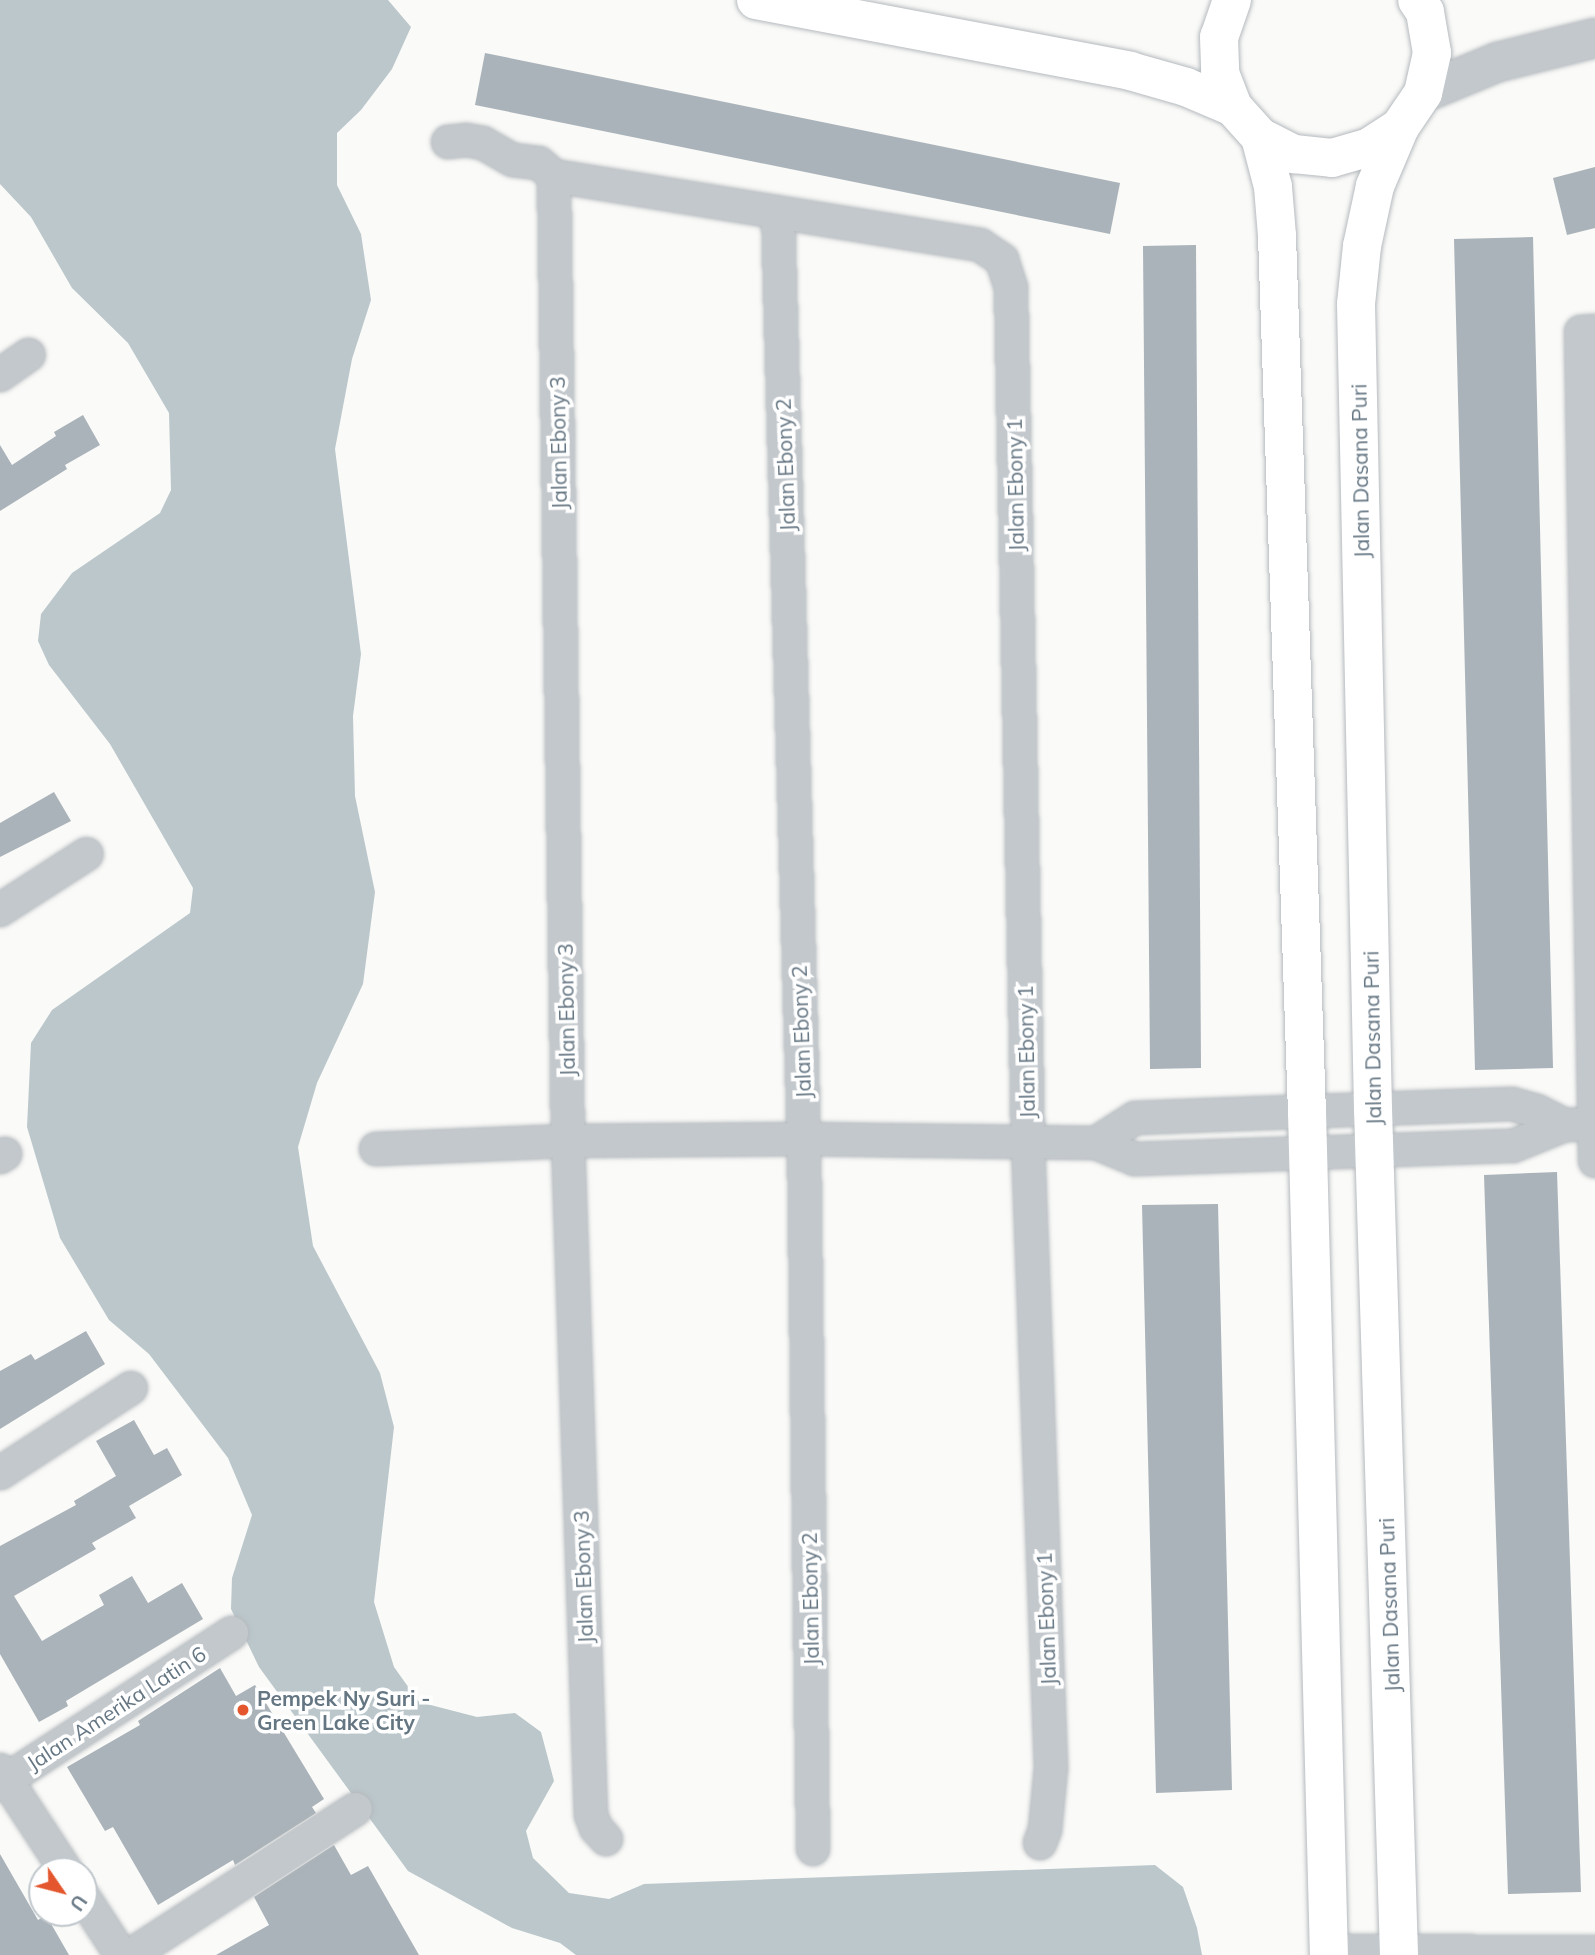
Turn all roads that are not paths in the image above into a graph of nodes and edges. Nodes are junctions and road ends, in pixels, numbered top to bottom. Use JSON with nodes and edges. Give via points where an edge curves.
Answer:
{"nodes":[{"id":1,"x":756,"y":0,"type":"edge"},
{"id":2,"x":1233,"y":0,"type":"edge"},
{"id":3,"x":1417,"y":0,"type":"edge"},
{"id":4,"x":1595,"y":38,"type":"edge"},
{"id":5,"x":1423,"y":93,"type":"junction"},
{"id":6,"x":1233,"y":107,"type":"junction"},
{"id":7,"x":1399,"y":127,"type":"junction"},
{"id":8,"x":1260,"y":137,"type":"junction"},
{"id":9,"x":448,"y":142,"type":"dead end"},
{"id":10,"x":554,"y":176,"type":"junction"},
{"id":11,"x":778,"y":214,"type":"junction"},
{"id":12,"x":1588,"y":331,"type":"edge"},
{"id":13,"x":29,"y":355,"type":"dead end"},
{"id":14,"x":0,"y":375,"type":"edge"},
{"id":15,"x":1589,"y":521,"type":"edge"},
{"id":16,"x":1591,"y":745,"type":"edge"},
{"id":17,"x":87,"y":854,"type":"dead end"},
{"id":18,"x":0,"y":910,"type":"edge"},
{"id":19,"x":1593,"y":928,"type":"edge"},
{"id":20,"x":1373,"y":1109,"type":"junction"},
{"id":21,"x":1307,"y":1112,"type":"junction"},
{"id":22,"x":1585,"y":1125,"type":"edge"},
{"id":23,"x":804,"y":1139,"type":"junction"},
{"id":24,"x":568,"y":1141,"type":"junction"},
{"id":25,"x":1028,"y":1143,"type":"junction"},
{"id":26,"x":1096,"y":1143,"type":"junction"},
{"id":27,"x":376,"y":1149,"type":"dead end"},
{"id":28,"x":1375,"y":1151,"type":"junction"},
{"id":29,"x":1308,"y":1153,"type":"junction"},
{"id":30,"x":1595,"y":1161,"type":"edge"},
{"id":31,"x":131,"y":1388,"type":"dead end"},
{"id":32,"x":0,"y":1473,"type":"edge"},
{"id":33,"x":233,"y":1633,"type":"dead end"},
{"id":34,"x":2,"y":1777,"type":"edge"},
{"id":35,"x":356,"y":1808,"type":"dead end"},
{"id":36,"x":606,"y":1839,"type":"dead end"},
{"id":37,"x":1040,"y":1843,"type":"dead end"},
{"id":38,"x":813,"y":1849,"type":"dead end"},
{"id":39,"x":56,"y":1857,"type":"edge"},
{"id":40,"x":98,"y":1920,"type":"edge"},
{"id":41,"x":1595,"y":1952,"type":"edge"},
{"id":42,"x":1329,"y":1953,"type":"edge"},
{"id":43,"x":1399,"y":1953,"type":"edge"},
{"id":44,"x":121,"y":1955,"type":"edge"},
{"id":45,"x":131,"y":1955,"type":"edge"}],
"edges":[{"from":1,"to":6,"type":"main road","via":[[1130,71]]},
{"from":2,"to":6,"type":"main road","via":[[1219,37],[1220,73]]},
{"from":3,"to":5,"type":"main road","via":[[1425,12],[1432,52]]},
{"from":4,"to":5,"type":"street","via":[[1498,62]]},
{"from":5,"to":7,"type":"main road"},
{"from":6,"to":8,"type":"main road"},
{"from":7,"to":8,"type":"main road","via":[[1368,148],[1332,158],[1294,154]]},
{"from":7,"to":20,"type":"main road","name":"Jalan Dasana Puri","via":[[1375,186],[1356,304]]},
{"from":8,"to":21,"type":"main road","via":[[1273,187],[1278,236]]},
{"from":9,"to":10,"type":"street","via":[[482,143],[513,160],[539,163]]},
{"from":10,"to":11,"type":"street"},
{"from":10,"to":24,"type":"street","name":"Jalan Ebony 3"},
{"from":11,"to":23,"type":"street","name":"Jalan Ebony 2"},
{"from":11,"to":25,"type":"street","name":"Jalan Ebony 1","via":[[980,244],[1002,260],[1011,288]]},
{"from":12,"to":15,"type":"street"},
{"from":13,"to":14,"type":"street"},
{"from":15,"to":16,"type":"street"},
{"from":16,"to":19,"type":"street"},
{"from":17,"to":18,"type":"street"},
{"from":19,"to":22,"type":"street"},
{"from":20,"to":21,"type":"street"},
{"from":20,"to":22,"type":"street","via":[[1512,1104]]},
{"from":20,"to":28,"type":"main road","name":"Jalan Dasana Puri"},
{"from":21,"to":26,"type":"street","via":[[1135,1118]]},
{"from":21,"to":29,"type":"main road"},
{"from":22,"to":28,"type":"street","via":[[1513,1146]]},
{"from":22,"to":30,"type":"street"},
{"from":23,"to":24,"type":"street"},
{"from":23,"to":25,"type":"street"},
{"from":23,"to":38,"type":"street","name":"Jalan Ebony 2"},
{"from":24,"to":27,"type":"street"},
{"from":24,"to":36,"type":"street","name":"Jalan Ebony 3","via":[[591,1815]]},
{"from":25,"to":26,"type":"street"},
{"from":25,"to":37,"type":"street","name":"Jalan Ebony 1","via":[[1051,1768]]},
{"from":26,"to":29,"type":"street","via":[[1135,1159]]},
{"from":28,"to":29,"type":"street"},
{"from":28,"to":43,"type":"main road","name":"Jalan Dasana Puri"},
{"from":29,"to":42,"type":"main road"},
{"from":31,"to":32,"type":"street"},
{"from":33,"to":34,"type":"street","name":"Jalan Amerika Latin 6"},
{"from":34,"to":39,"type":"street"},
{"from":35,"to":45,"type":"street"},
{"from":40,"to":44,"type":"street"},
{"from":41,"to":43,"type":"street"},
{"from":42,"to":43,"type":"street"}]}
